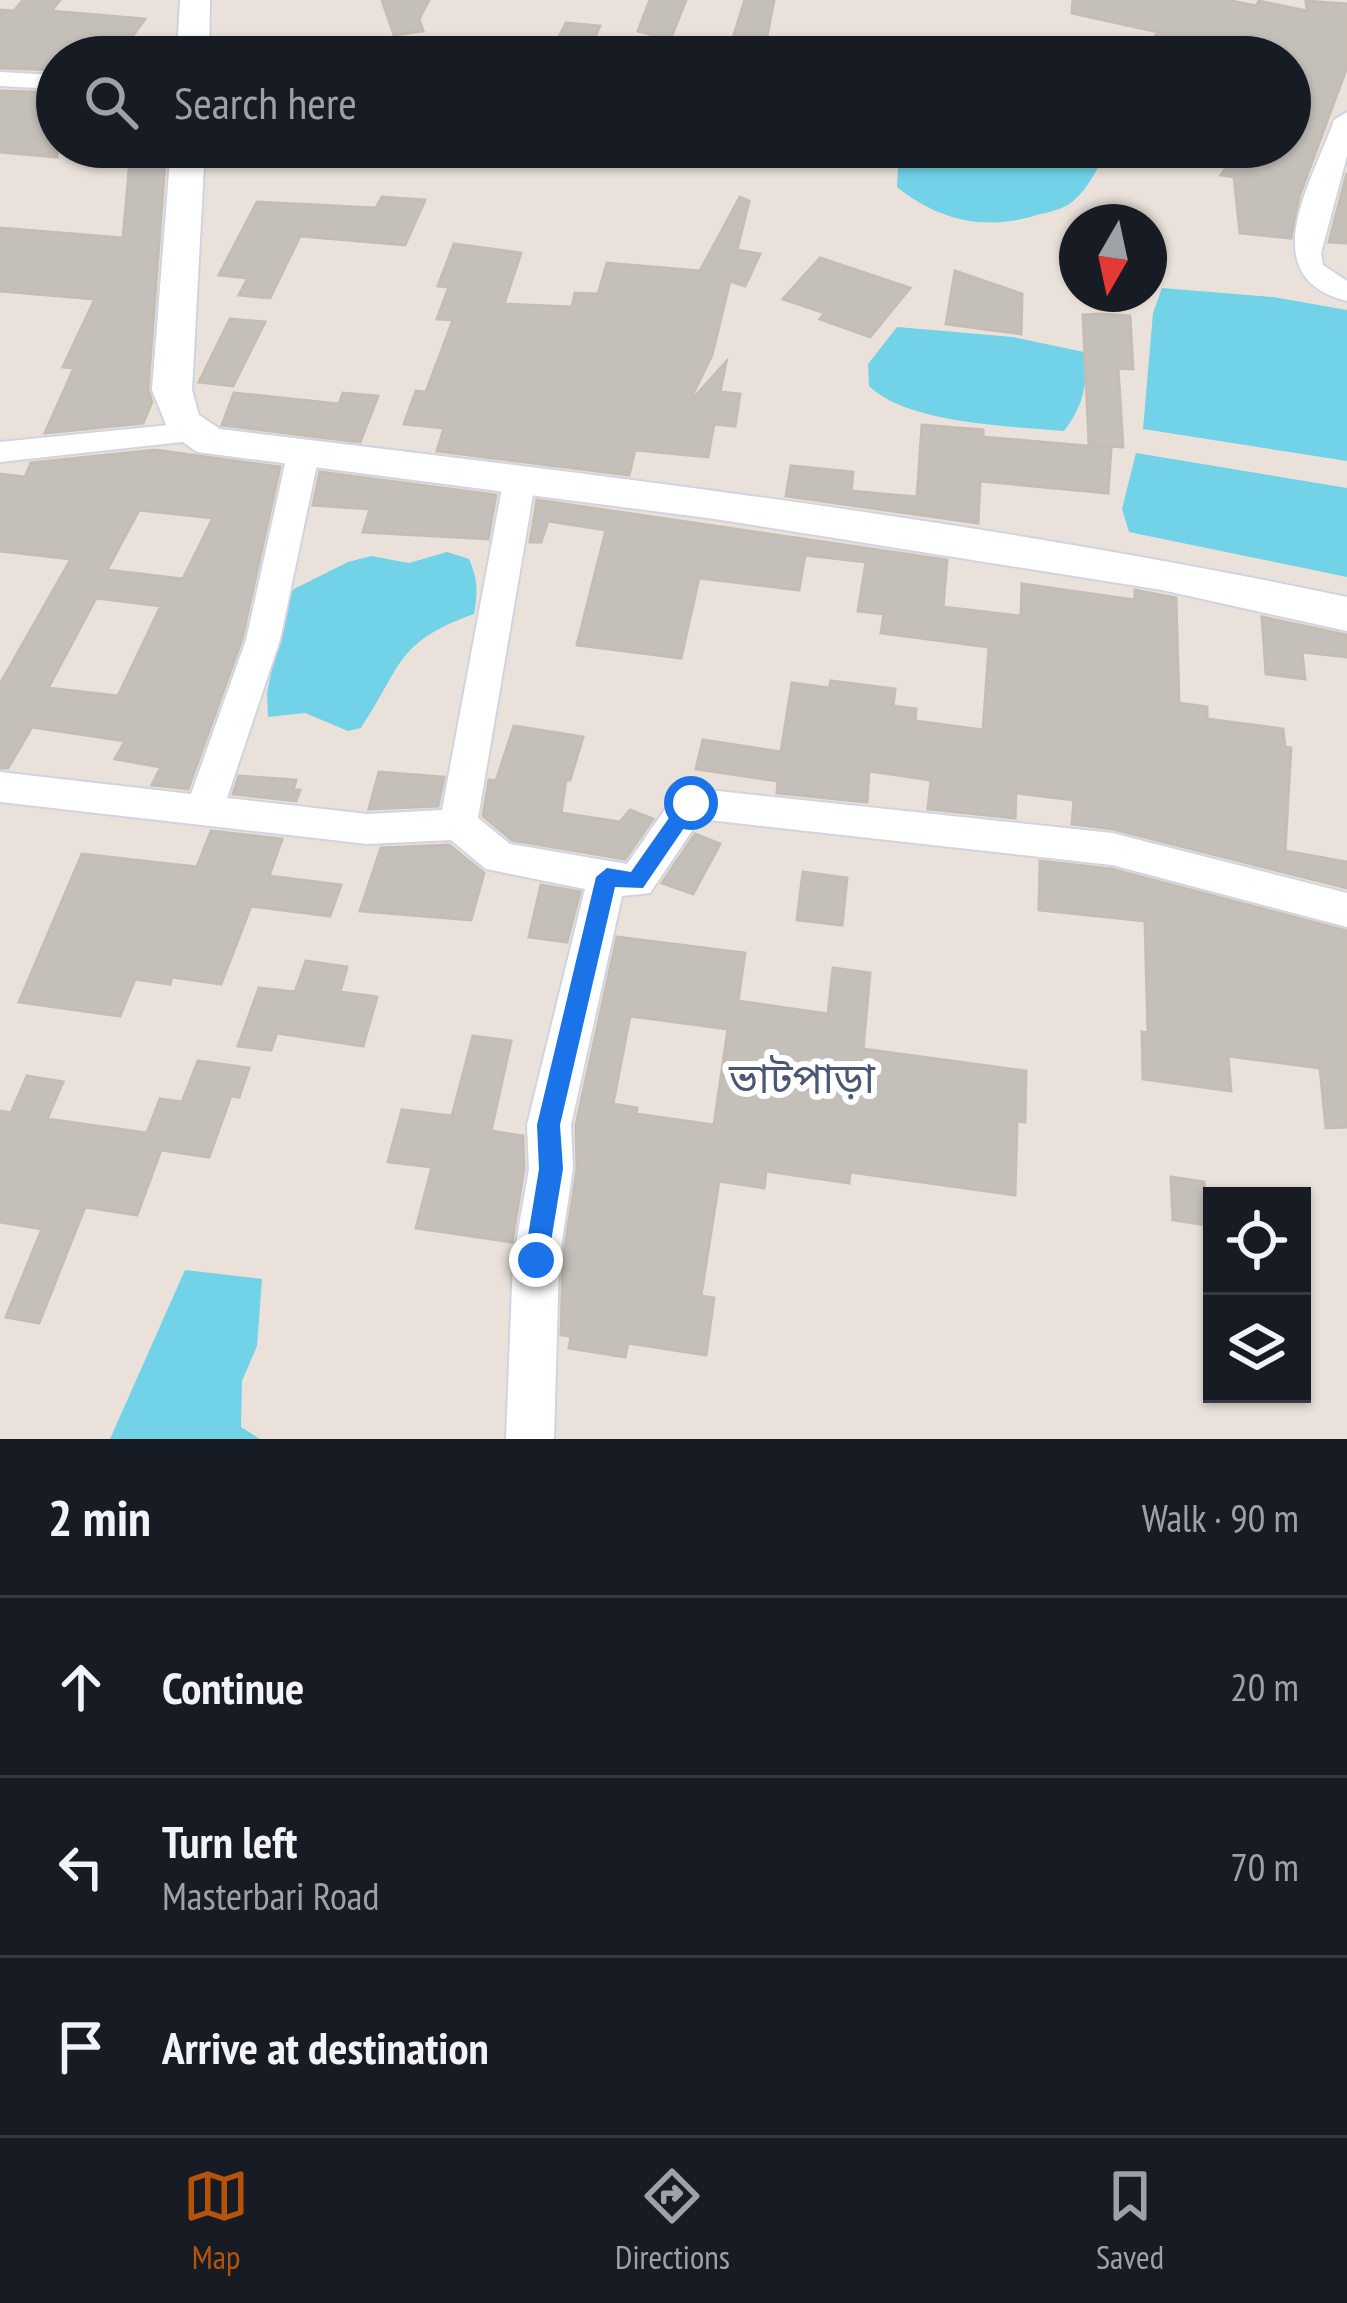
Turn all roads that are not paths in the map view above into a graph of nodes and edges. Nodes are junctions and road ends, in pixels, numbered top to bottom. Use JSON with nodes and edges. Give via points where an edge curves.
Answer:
{"nodes":[{"id":1,"x":195,"y":0,"type":"edge"},
{"id":2,"x":194,"y":36,"type":"edge"},
{"id":3,"x":0,"y":79,"type":"edge"},
{"id":4,"x":36,"y":81,"type":"edge"},
{"id":5,"x":1347,"y":121,"type":"edge"},
{"id":6,"x":187,"y":168,"type":"edge"},
{"id":7,"x":1347,"y":292,"type":"edge"},
{"id":8,"x":188,"y":433,"type":"junction"},
{"id":9,"x":0,"y":452,"type":"edge"},
{"id":10,"x":303,"y":455,"type":"junction"},
{"id":11,"x":519,"y":483,"type":"junction"},
{"id":12,"x":1347,"y":614,"type":"edge"},
{"id":13,"x":0,"y":787,"type":"edge"},
{"id":14,"x":204,"y":812,"type":"junction"},
{"id":15,"x":458,"y":824,"type":"junction"},
{"id":16,"x":607,"y":877,"type":"junction"},
{"id":17,"x":1347,"y":910,"type":"edge"},
{"id":18,"x":530,"y":1439,"type":"edge"}],
"edges":[{"from":1,"to":2,"type":"street"},
{"from":3,"to":4,"type":"street"},
{"from":5,"to":7,"type":"street","via":[[1307,242],[1308,264]]},
{"from":6,"to":8,"type":"street","via":[[172,390]]},
{"from":8,"to":9,"type":"street"},
{"from":8,"to":10,"type":"street"},
{"from":10,"to":11,"type":"street"},
{"from":10,"to":14,"type":"street","via":[[263,640]]},
{"from":11,"to":12,"type":"street","via":[[715,504],[1115,566]]},
{"from":11,"to":15,"type":"street"},
{"from":13,"to":14,"type":"street"},
{"from":14,"to":15,"type":"street","via":[[367,829]]},
{"from":15,"to":16,"type":"street","via":[[500,858]]},
{"from":16,"to":17,"type":"street","via":[[636,882],[691,803],[1112,849]]},
{"from":16,"to":18,"type":"street","via":[[549,1125]]}]}
